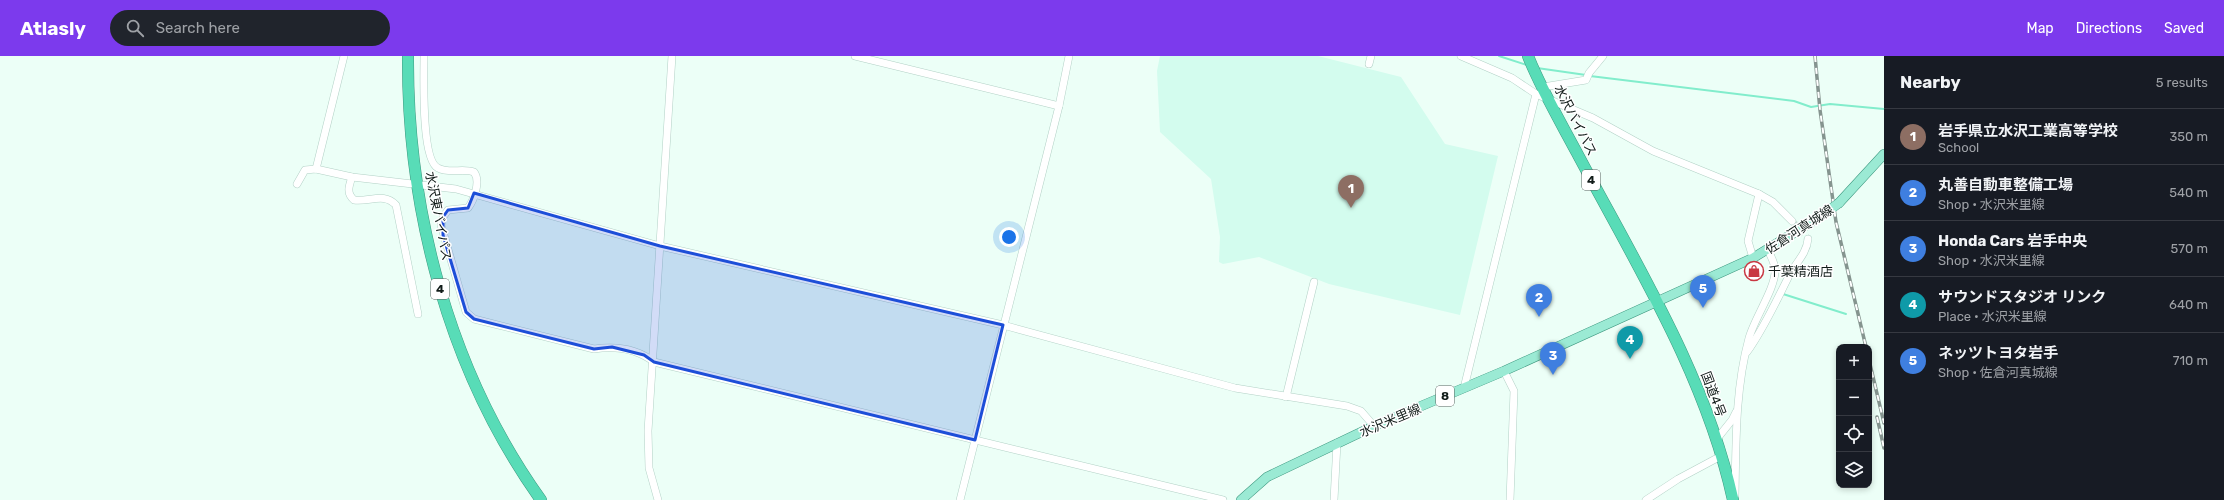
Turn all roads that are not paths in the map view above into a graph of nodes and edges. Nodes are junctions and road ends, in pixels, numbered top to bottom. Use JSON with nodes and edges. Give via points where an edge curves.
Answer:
{"nodes":[{"id":1,"x":344,"y":56,"type":"edge"},
{"id":2,"x":408,"y":56,"type":"edge"},
{"id":3,"x":424,"y":56,"type":"edge"},
{"id":4,"x":672,"y":56,"type":"edge"},
{"id":5,"x":855,"y":56,"type":"edge"},
{"id":6,"x":1069,"y":56,"type":"edge"},
{"id":7,"x":1371,"y":56,"type":"edge"},
{"id":8,"x":1461,"y":56,"type":"edge"},
{"id":9,"x":1528,"y":56,"type":"edge"},
{"id":10,"x":1603,"y":56,"type":"edge"},
{"id":11,"x":1369,"y":64,"type":"dead end"},
{"id":12,"x":1539,"y":91,"type":"junction"},
{"id":13,"x":1548,"y":99,"type":"junction"},
{"id":14,"x":1059,"y":106,"type":"junction"},
{"id":15,"x":1884,"y":154,"type":"edge"},
{"id":16,"x":316,"y":169,"type":"junction"},
{"id":17,"x":352,"y":177,"type":"junction"},
{"id":18,"x":298,"y":184,"type":"dead end"},
{"id":19,"x":417,"y":185,"type":"junction"},
{"id":20,"x":474,"y":193,"type":"junction"},
{"id":21,"x":1759,"y":194,"type":"junction"},
{"id":22,"x":1792,"y":221,"type":"tunnel mouth"},
{"id":23,"x":1808,"y":239,"type":"dead end"},
{"id":24,"x":660,"y":246,"type":"junction"},
{"id":25,"x":1768,"y":250,"type":"junction"},
{"id":26,"x":1753,"y":258,"type":"junction"},
{"id":27,"x":1314,"y":282,"type":"dead end"},
{"id":28,"x":1656,"y":303,"type":"junction"},
{"id":29,"x":418,"y":314,"type":"dead end"},
{"id":30,"x":1003,"y":325,"type":"junction"},
{"id":31,"x":1745,"y":353,"type":"junction"},
{"id":32,"x":654,"y":362,"type":"junction"},
{"id":33,"x":1504,"y":371,"type":"junction"},
{"id":34,"x":1464,"y":388,"type":"junction"},
{"id":35,"x":1286,"y":397,"type":"junction"},
{"id":36,"x":1738,"y":406,"type":"junction"},
{"id":37,"x":1374,"y":426,"type":"junction"},
{"id":38,"x":975,"y":440,"type":"junction"},
{"id":39,"x":1716,"y":440,"type":"junction"},
{"id":40,"x":1337,"y":444,"type":"junction"},
{"id":41,"x":1721,"y":456,"type":"junction"},
{"id":42,"x":542,"y":500,"type":"edge"},
{"id":43,"x":658,"y":500,"type":"edge"},
{"id":44,"x":960,"y":500,"type":"edge"},
{"id":45,"x":1223,"y":500,"type":"edge"},
{"id":46,"x":1241,"y":500,"type":"edge"},
{"id":47,"x":1334,"y":500,"type":"edge"},
{"id":48,"x":1510,"y":500,"type":"edge"},
{"id":49,"x":1646,"y":500,"type":"edge"},
{"id":50,"x":1734,"y":500,"type":"edge"}],
"edges":[{"from":1,"to":16,"type":"street"},
{"from":2,"to":19,"type":"highway","name":"水沢東バイパス","number":"4"},
{"from":3,"to":20,"type":"street","via":[[426,136],[431,162],[439,169],[474,172],[478,179]]},
{"from":4,"to":24,"type":"street"},
{"from":5,"to":14,"type":"street"},
{"from":6,"to":14,"type":"street"},
{"from":7,"to":11,"type":"street"},
{"from":8,"to":12,"type":"street"},
{"from":9,"to":12,"type":"highway","name":"水沢バイパス","number":"4"},
{"from":10,"to":12,"type":"street","via":[[1586,80]]},
{"from":12,"to":13,"type":"highway","name":"水沢バイパス","number":"4"},
{"from":12,"to":34,"type":"street"},
{"from":13,"to":21,"type":"street","via":[[1593,118],[1653,151]]},
{"from":13,"to":28,"type":"highway","name":"水沢バイパス","number":"4"},
{"from":14,"to":30,"type":"street"},
{"from":15,"to":25,"type":"main road","name":"佐倉河真城線","bridge":true,"via":[[1839,203]]},
{"from":16,"to":17,"type":"street"},
{"from":16,"to":18,"type":"street","via":[[305,170]]},
{"from":17,"to":19,"type":"street"},
{"from":17,"to":29,"type":"street","via":[[348,190],[354,200],[385,198],[396,205]]},
{"from":19,"to":20,"type":"street"},
{"from":19,"to":42,"type":"highway","name":"水沢東バイパス","number":"4","via":[[431,256],[456,338],[490,414]]},
{"from":20,"to":24,"type":"street"},
{"from":20,"to":32,"type":"street","via":[[468,208],[448,210],[441,225],[466,312],[474,319],[485,322],[594,349],[612,347],[644,355]]},
{"from":21,"to":22,"type":"street","via":[[1773,202]]},
{"from":21,"to":26,"type":"street","via":[[1748,241]]},
{"from":23,"to":31,"type":"street","via":[[1807,247]]},
{"from":24,"to":30,"type":"street"},
{"from":24,"to":32,"type":"street"},
{"from":25,"to":26,"type":"main road","name":"佐倉河真城線"},
{"from":25,"to":31,"type":"street","via":[[1776,271],[1756,318]]},
{"from":26,"to":28,"type":"main road","name":"佐倉河真城線"},
{"from":27,"to":35,"type":"street"},
{"from":28,"to":33,"type":"main road","name":"水沢米里線","number":"8"},
{"from":28,"to":39,"type":"highway","name":"国道4号","number":"4","via":[[1690,371]]},
{"from":30,"to":35,"type":"street","via":[[1235,388]]},
{"from":30,"to":38,"type":"street"},
{"from":31,"to":36,"type":"street"},
{"from":32,"to":38,"type":"street"},
{"from":32,"to":43,"type":"street","via":[[648,431],[649,468]]},
{"from":33,"to":34,"type":"main road","name":"水沢米里線","number":"8"},
{"from":33,"to":48,"type":"street","via":[[1514,391]]},
{"from":34,"to":37,"type":"main road","name":"水沢米里線","number":"8"},
{"from":35,"to":37,"type":"street","via":[[1346,406],[1361,411]]},
{"from":36,"to":39,"type":"street","via":[[1732,420]]},
{"from":36,"to":50,"type":"street"},
{"from":37,"to":40,"type":"main road","name":"水沢米里線","number":"8"},
{"from":38,"to":44,"type":"street"},
{"from":38,"to":45,"type":"street"},
{"from":39,"to":41,"type":"highway","name":"国道4号","number":"4"},
{"from":40,"to":46,"type":"main road","name":"水沢米里線","number":"8","via":[[1267,477]]},
{"from":40,"to":47,"type":"street"},
{"from":41,"to":49,"type":"street"},
{"from":41,"to":50,"type":"highway","name":"国道4号","number":"4"}]}
